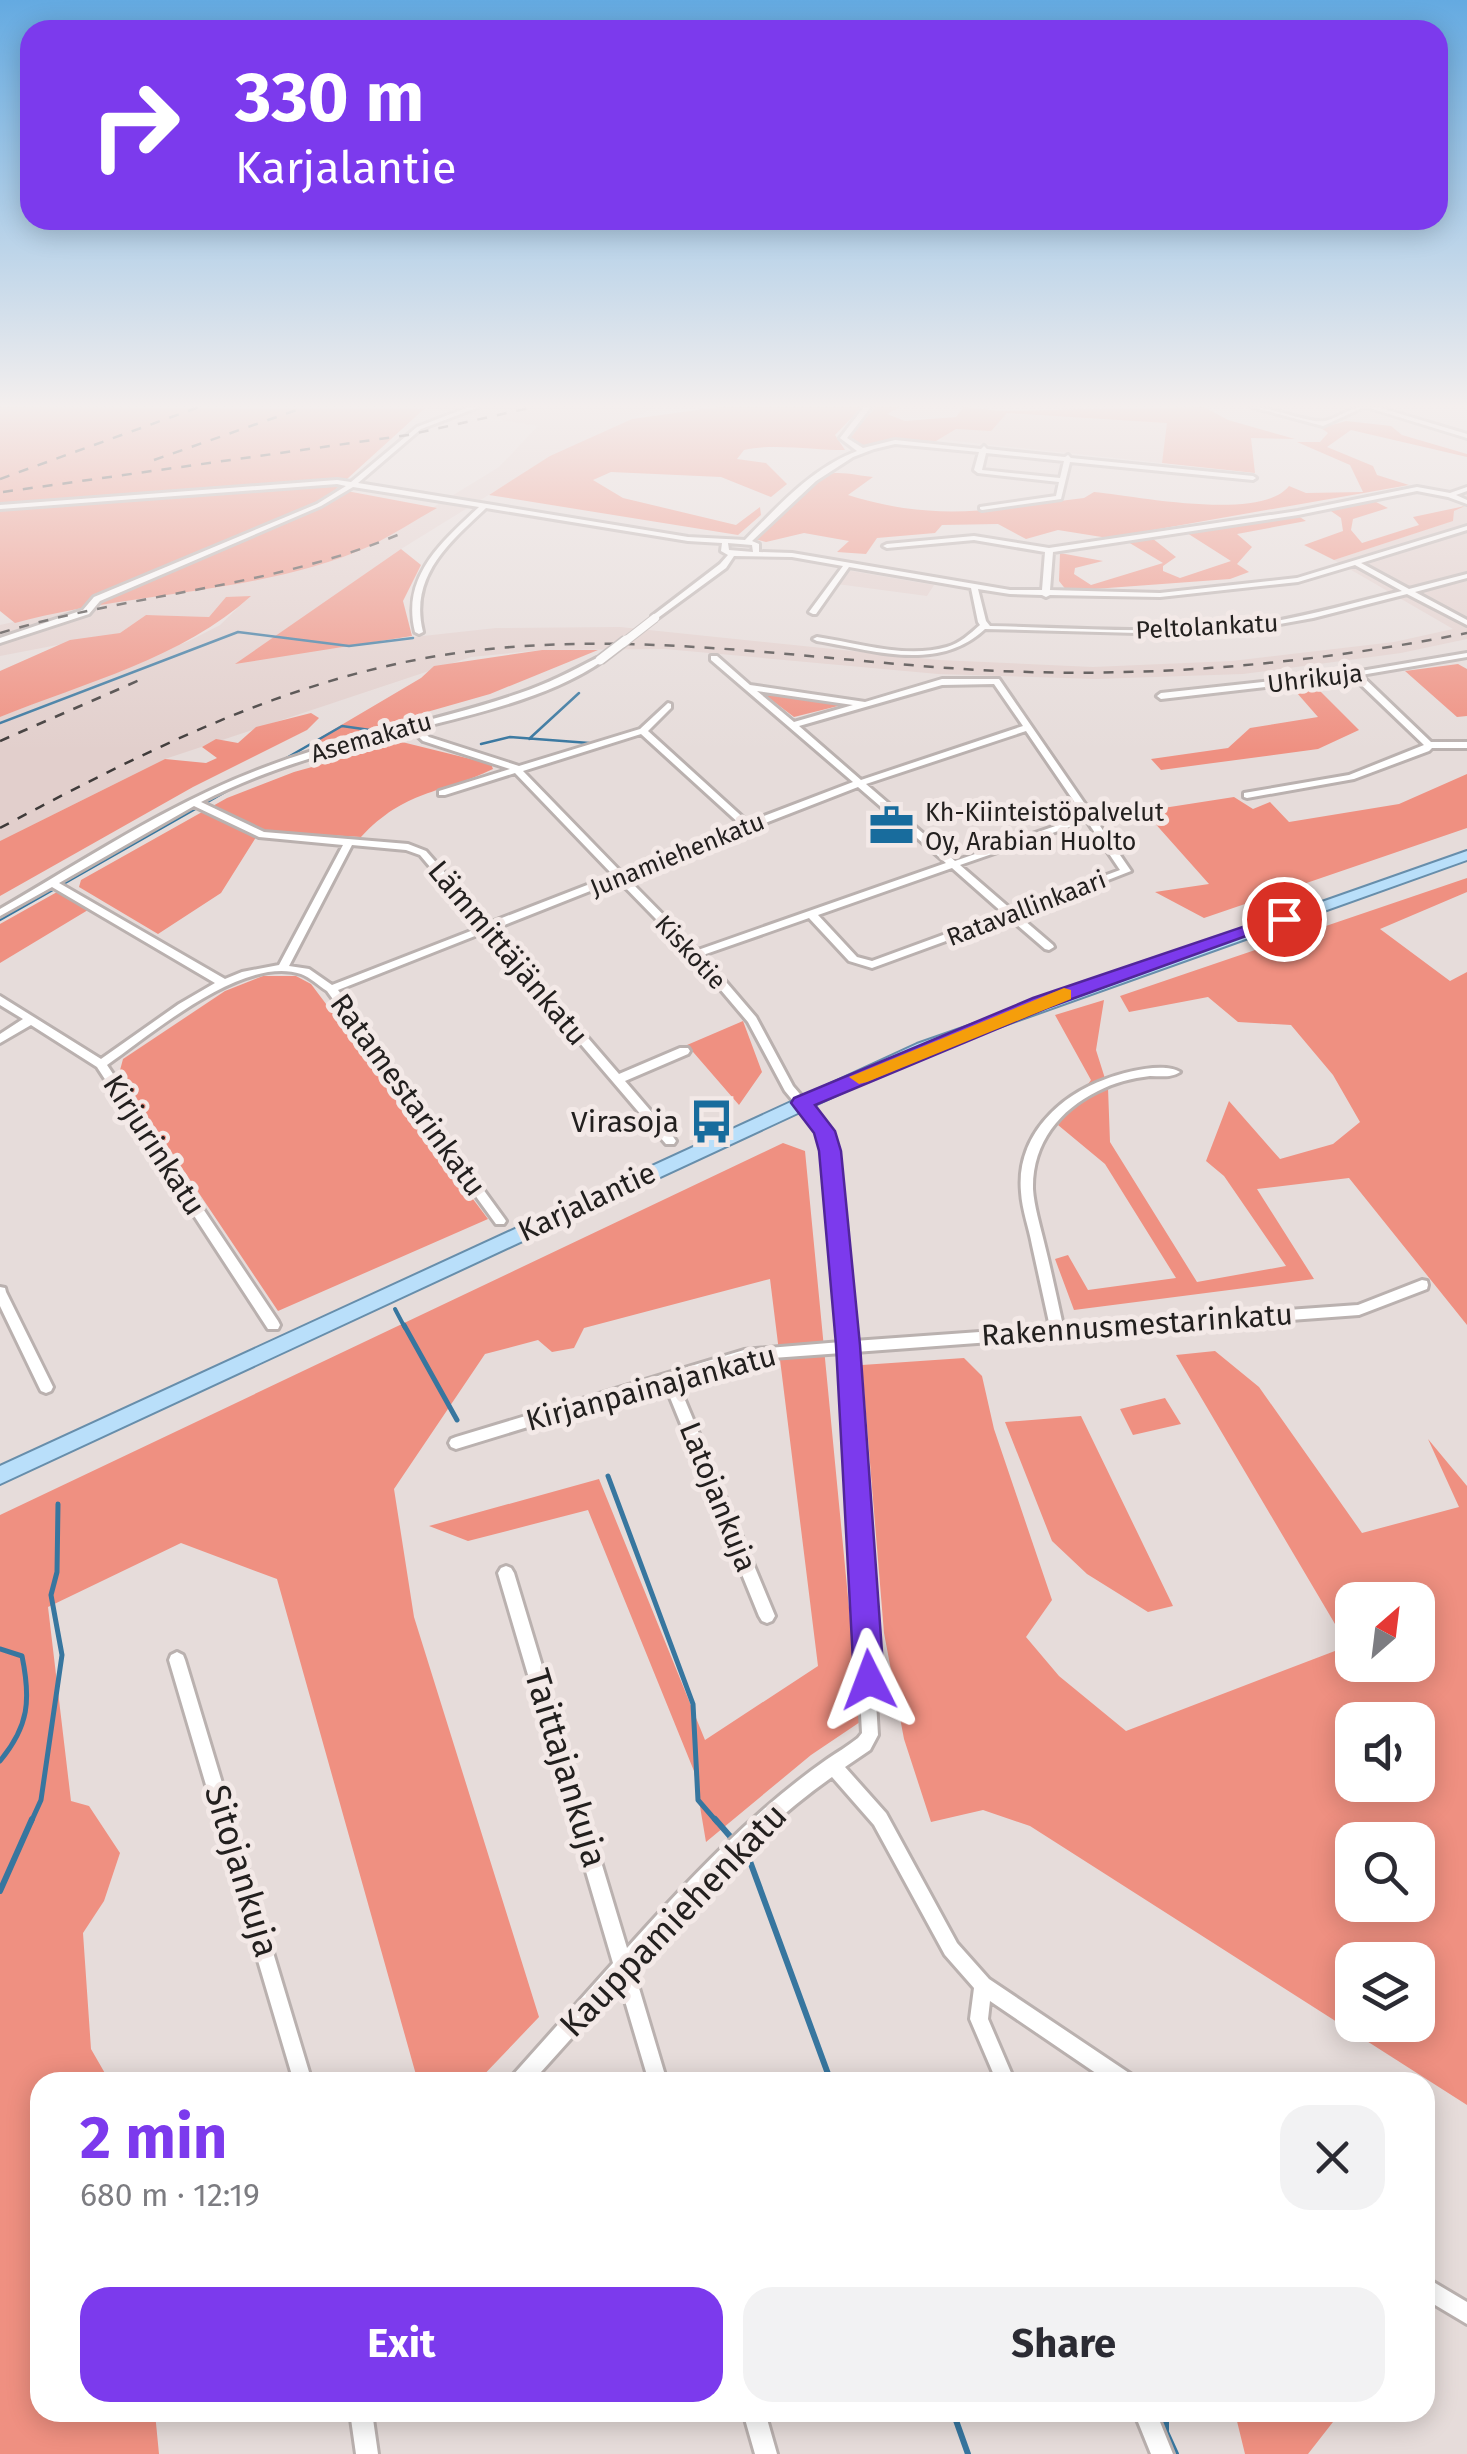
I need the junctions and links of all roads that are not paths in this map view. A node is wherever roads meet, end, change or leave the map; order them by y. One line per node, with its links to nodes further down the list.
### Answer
1 (280, 522): 24 (street)
2 (472, 522): 22 (street)
3 (584, 522): 8 (street)
4 (766, 522): 7 (street)
5 (1241, 522): 10 (street)
6 (1467, 528): 14 (street)
7 (748, 541): 8 (street); 11 (street)
8 (725, 544): 12 (street)
9 (887, 546): 10 (street)
10 (1050, 550): 18 (street)
11 (756, 551): 12 (street); 13 (street)
12 (732, 554): 33 (street, Asemakatu, bridge)
13 (847, 564): 16 (street); 19 (street)
14 (1358, 564): 17 (street); 18 (street)
15 (1467, 576): 17 (street, Peltolankatu)
16 (974, 586): 18 (street); 21 (street)
17 (1411, 592): 20 (street); 21 (street, Peltolankatu)
18 (1046, 595)
19 (814, 612)
20 (1466, 622)
21 (984, 626): 23 (street)
22 (419, 632)
23 (816, 639)
24 (0, 641)
25 (1467, 655): 27 (street, Uhrikuja)
26 (714, 658): 28 (street)
27 (1355, 674): 29 (street, Uhrikuja); 36 (street)
28 (750, 687): 30 (street); 32 (street)
29 (1161, 696)
30 (863, 704): 32 (street, Ratavallinkaari); 34 (street, Ratavallinkaari)
31 (668, 706): 35 (street)
32 (794, 725): 39 (street)
33 (412, 726): 38 (street, Kiskotie); 42 (street, Asemakatu)
34 (1026, 728): 39 (street, Junamiehenkatu); 43 (street, Ratavallinkaari)
35 (643, 731): 38 (street); 44 (street)
36 (1429, 745): 37 (street); 41 (street)
37 (1467, 745)
38 (515, 768): 40 (street); 48 (street, Kiskotie)
39 (858, 783): 44 (street, Junamiehenkatu); 47 (street)
40 (442, 793)
41 (1247, 796)
42 (195, 803): 45 (street, Lämmittäjänkatu); 49 (street, Asemakatu)
43 (1089, 817): 47 (street); 52 (street, Ratavallinkaari)
44 (747, 826): 48 (street, Junamiehenkatu)
45 (350, 842): 53 (street, Lämmittäjänkatu); 56 (street)
46 (1467, 855): 66 (main road, Karjalantie)
47 (952, 864): 51 (street); 52 (street)
48 (621, 876): 53 (street, Junamiehenkatu); 55 (street, Kiskotie)
49 (52, 883): 50 (street, Asemakatu); 57 (street)
50 (0, 913)
51 (811, 914): 52 (street, Ratavallinkaari); 55 (street)
52 (1010, 914): 54 (street)
53 (489, 929): 58 (street, Junamiehenkatu); 65 (street, Lämmittäjänkatu)
54 (1049, 947)
55 (696, 954): 66 (street, Kiskotie)
56 (284, 966): 57 (street); 58 (street, Ratamestarinkatu)
57 (223, 983): 63 (street)
58 (331, 990): 68 (street, Ratamestarinkatu)
59 (0, 1000): 60 (street, Kirjurinkatu)
60 (30, 1020): 61 (street); 63 (street, Kirjurinkatu)
61 (0, 1038)
62 (684, 1051): 65 (street)
63 (101, 1064): 71 (street, Kirjurinkatu)
64 (1174, 1072): 72 (street)
65 (616, 1080): 67 (street, Lämmittäjänkatu)
66 (802, 1103): 73 (street, Kiskotie); 77 (main road, Karjalantie)
67 (670, 1142)
68 (500, 1220)
69 (1422, 1285): 72 (street, Rakennusmestarinkatu)
70 (0, 1292): 75 (street)
71 (273, 1325)
72 (1057, 1329): 73 (street, Rakennusmestarinkatu)
73 (848, 1345): 74 (street, Kirjanpainajankatu); 81 (street, Kauppamiehenkatu)
74 (669, 1378): 76 (street, Kirjanpainajankatu); 79 (street, Latojankuja)
75 (46, 1387)
76 (456, 1443)
77 (0, 1475)
78 (506, 1573): 82 (street, Taittajankuja)
79 (767, 1616)
80 (177, 1660): 84 (street, Sitojankuja)
81 (832, 1765): 82 (street, Kauppamiehenkatu); 83 (street)
82 (626, 1964): 85 (street, Kauppamiehenkatu); 86 (street, Taittajankuja)
83 (983, 1985): 87 (street); 88 (street)
84 (300, 2072)
85 (529, 2072)
86 (655, 2072)
87 (1002, 2072)
88 (1110, 2072)
89 (1435, 2293): 90 (street)
90 (1467, 2314)
91 (363, 2422): 94 (street)
92 (757, 2422): 95 (street)
93 (1149, 2422): 96 (street)
94 (368, 2454)
95 (766, 2454)
96 (1162, 2454)

